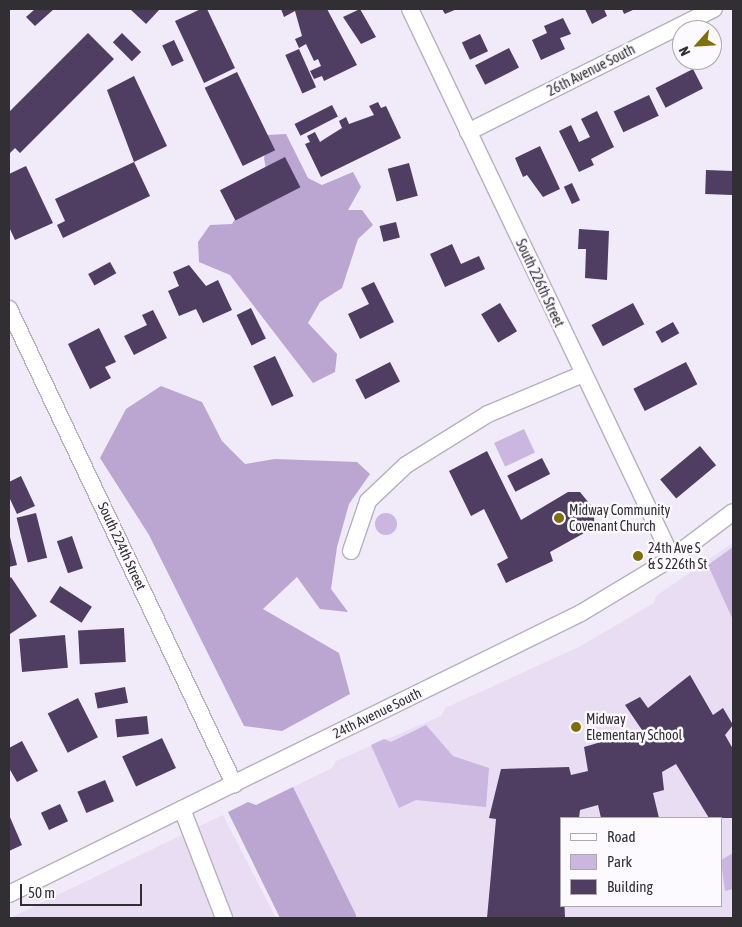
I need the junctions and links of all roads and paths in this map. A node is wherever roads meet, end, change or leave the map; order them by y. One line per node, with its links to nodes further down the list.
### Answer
1 (410, 9): 3 (street, South 226th Street)
2 (714, 9): 3 (street, 26th Avenue South)
3 (468, 132): 5 (street, South 226th Street)
4 (9, 309): 9 (street, South 224th Street)
5 (583, 374): 7 (street); 8 (street, South 226th Street)
6 (733, 512): 8 (street, 24th Avenue South)
7 (351, 551)
8 (672, 558): 9 (street, 24th Avenue South)
9 (234, 784): 10 (street, 24th Avenue South)
10 (182, 809): 11 (street, 24th Avenue South); 12 (street)
11 (9, 894)
12 (224, 918)

